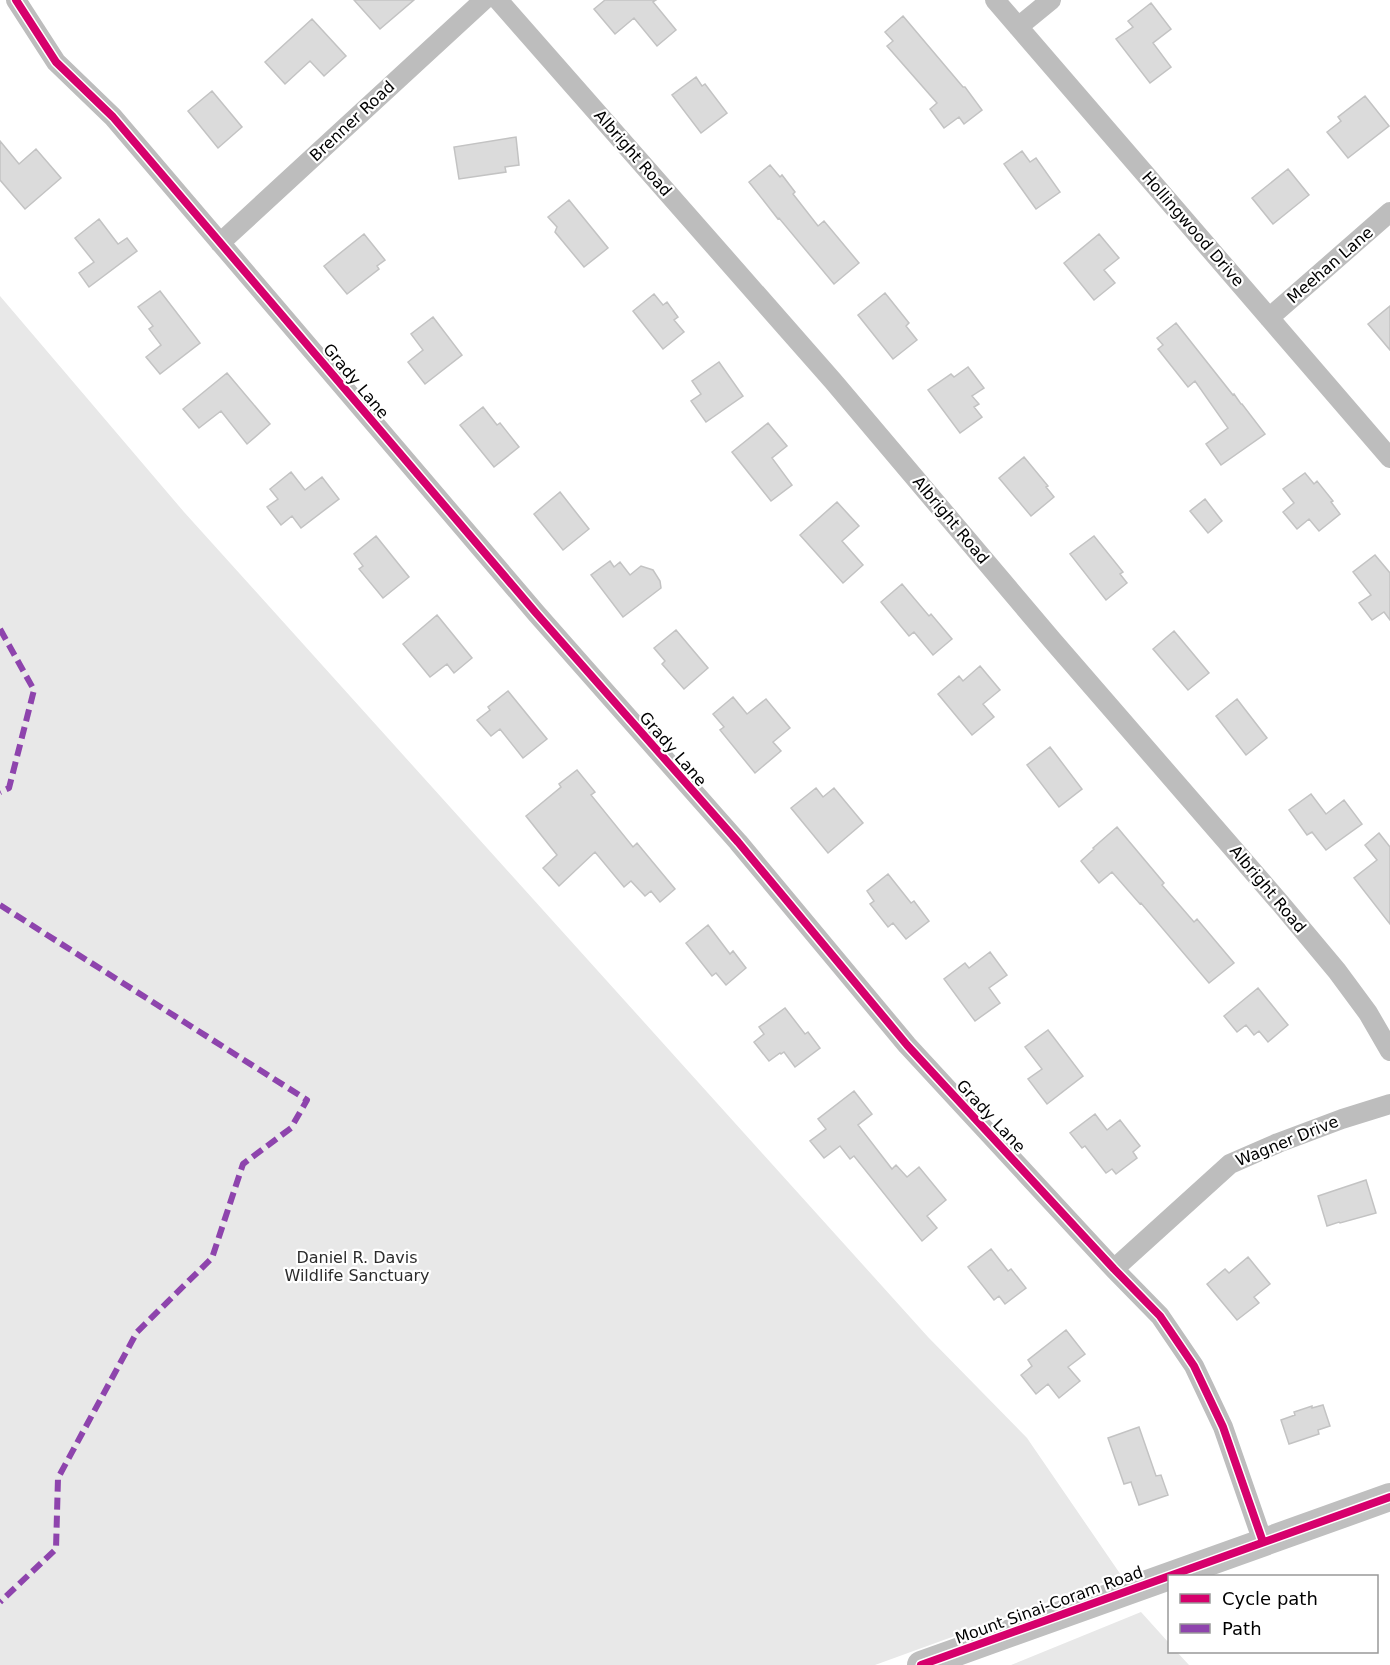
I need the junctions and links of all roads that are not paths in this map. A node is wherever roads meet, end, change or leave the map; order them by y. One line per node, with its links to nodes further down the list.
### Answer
1 (16, 0): 8 (street, Grady Lane)
2 (484, 0): 8 (street, Brenner Road)
3 (498, 0): 11 (street, Albright Road)
4 (995, 0): 6 (street, Hollingwood Drive)
5 (1051, 0): 6 (street)
6 (1018, 27): 9 (street, Hollingwood Drive)
7 (1390, 212): 9 (street, Meehan Lane)
8 (220, 243): 13 (street, Grady Lane)
9 (1269, 318): 10 (street, Hollingwood Drive)
10 (1390, 458)
11 (1390, 1052)
12 (1390, 1104): 13 (street, Wagner Drive)
13 (1114, 1269): 15 (street, Grady Lane)
14 (1390, 1497): 15 (main road, Mount Sinai-Coram Road)
15 (1263, 1542): 16 (main road, Mount Sinai-Coram Road)
16 (1171, 1575)
17 (1168, 1576): 18 (main road, Mount Sinai-Coram Road)
18 (921, 1665)

